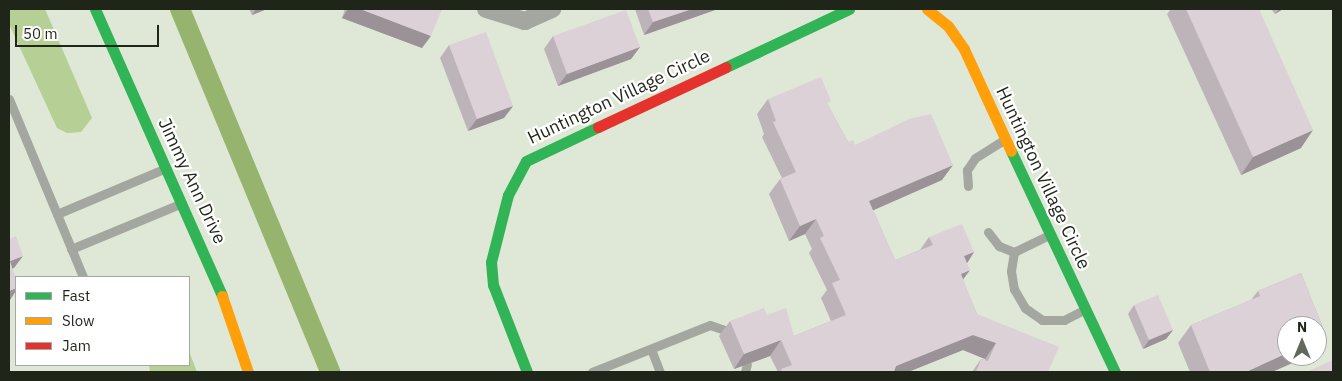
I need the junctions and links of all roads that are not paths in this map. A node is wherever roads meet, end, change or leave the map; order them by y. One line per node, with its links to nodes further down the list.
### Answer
1 (95, 9): 8 (street, Jimmy Ann Drive)
2 (486, 9): 3 (street)
3 (552, 9)
4 (849, 9): 21 (street, Huntington Village Circle)
5 (927, 9): 7 (street, Huntington Village Circle)
6 (9, 99): 11 (lane)
7 (1006, 139): 9 (lane); 13 (street, Huntington Village Circle)
8 (166, 168): 10 (street, Jimmy Ann Drive); 11 (lane)
9 (968, 186)
10 (182, 203): 14 (lane); 20 (street, Jimmy Ann Drive)
11 (57, 214): 14 (lane)
12 (988, 232): 15 (lane)
13 (1050, 235): 15 (lane); 17 (street, Huntington Village Circle)
14 (71, 249): 16 (lane)
15 (1014, 252): 17 (lane)
16 (83, 276)
17 (1085, 309): 24 (street, Huntington Village Circle)
18 (730, 332): 19 (lane)
19 (651, 349): 22 (lane); 23 (lane)
20 (248, 372)
21 (528, 372)
22 (592, 372)
23 (660, 372)
24 (1114, 372)

